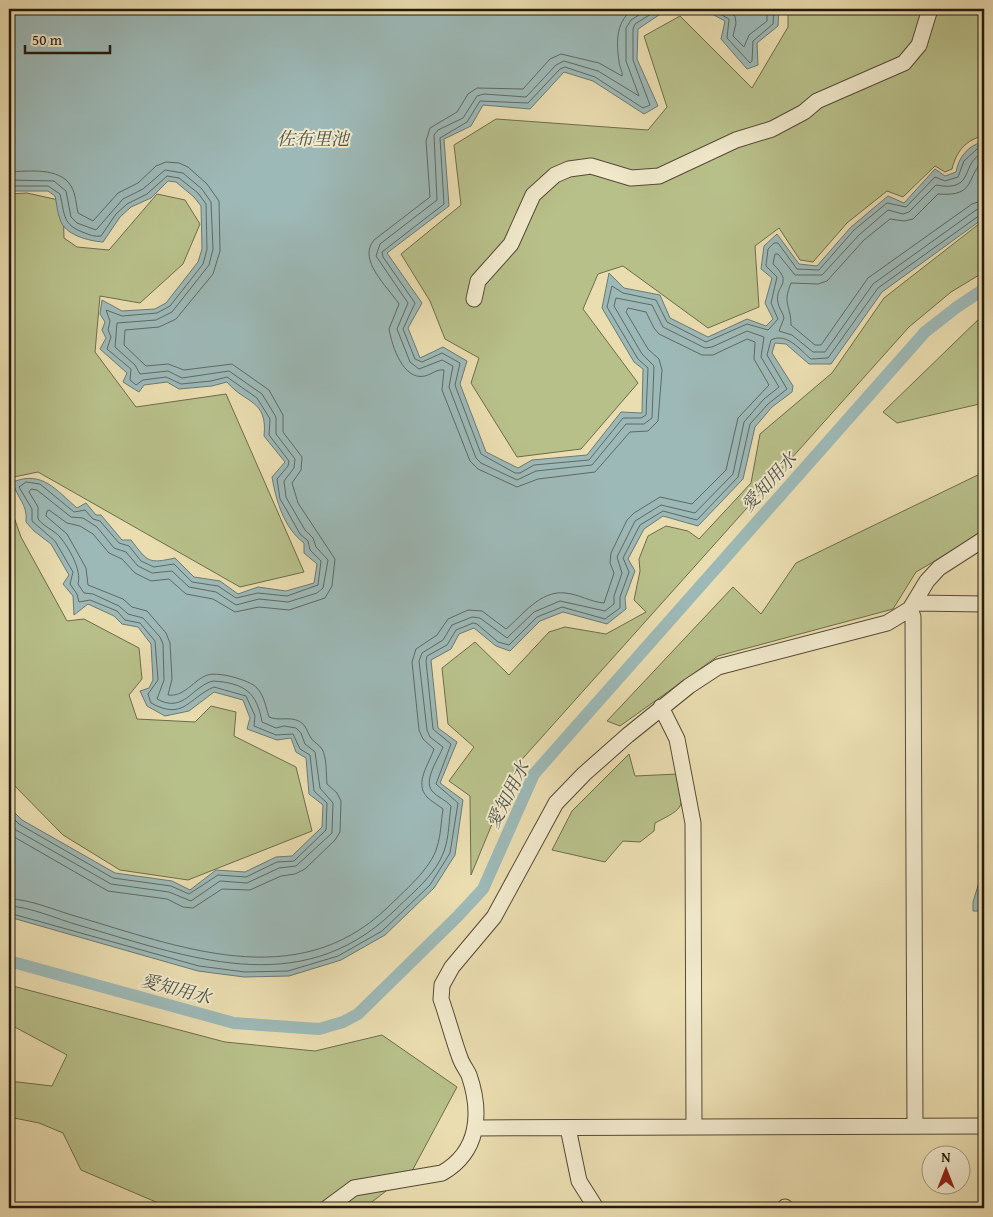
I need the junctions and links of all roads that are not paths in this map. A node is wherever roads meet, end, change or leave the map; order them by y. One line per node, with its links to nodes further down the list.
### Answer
1 (930, 9): 2 (street)
2 (474, 299)
3 (984, 539): 5 (street)
4 (984, 604): 5 (street)
5 (912, 606): 6 (street); 7 (street)
6 (661, 707): 9 (street); 10 (street)
7 (915, 1126): 8 (street); 9 (street)
8 (984, 1126)
9 (694, 1127): 11 (street)
10 (476, 1128): 11 (street); 12 (street)
11 (568, 1128): 13 (street)
12 (326, 1208)
13 (596, 1208)

